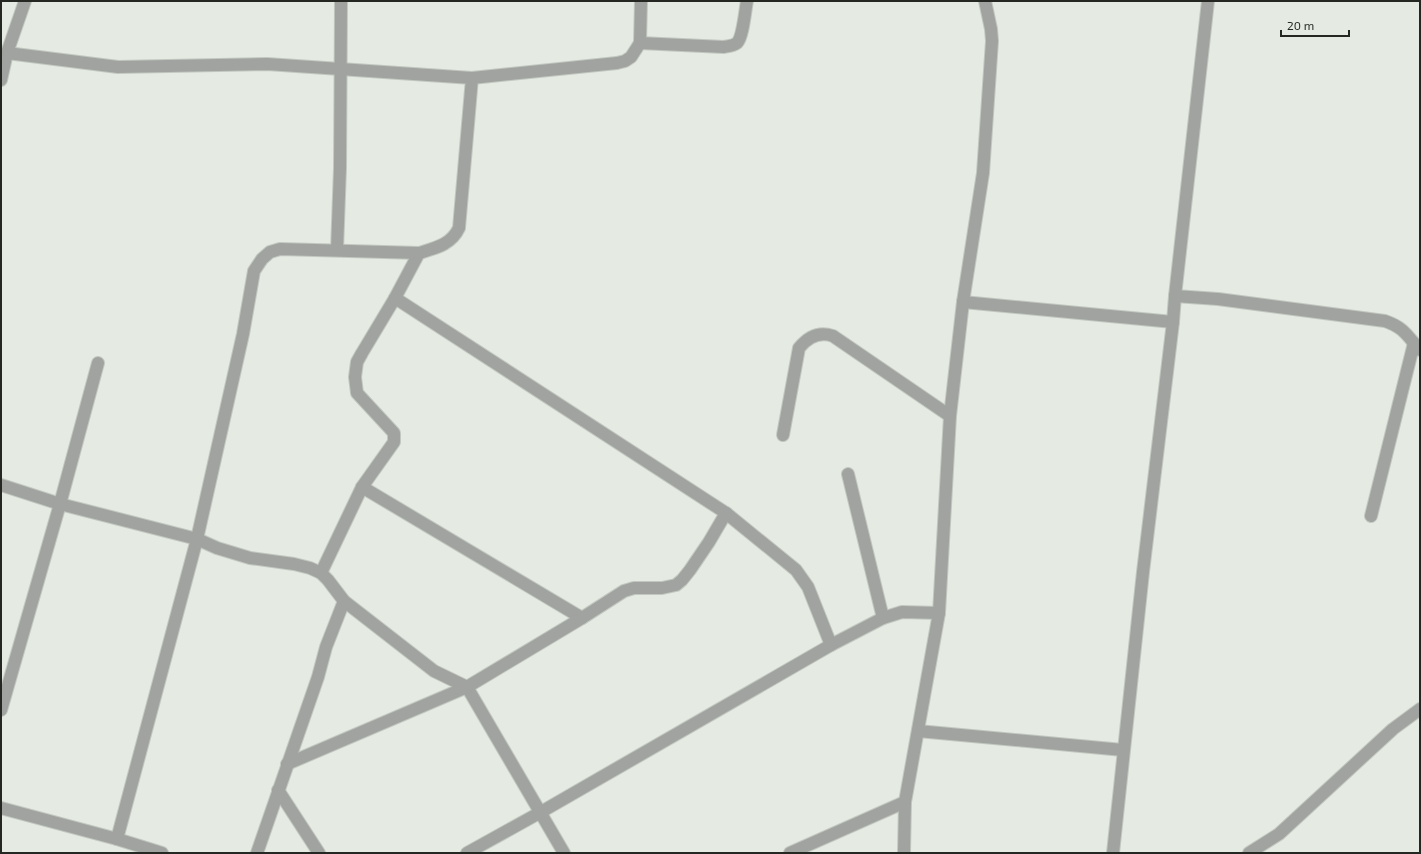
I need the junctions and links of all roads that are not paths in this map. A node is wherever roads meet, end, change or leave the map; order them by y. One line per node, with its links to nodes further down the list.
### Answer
1 (26, 1): 8 (street)
2 (341, 1): 9 (street)
3 (641, 1): 7 (street)
4 (747, 1): 7 (street)
5 (985, 1): 16 (street)
6 (1208, 1): 14 (street)
7 (640, 43): 10 (street)
8 (8, 53): 9 (street); 11 (street)
9 (340, 69): 10 (street); 12 (street)
10 (472, 78): 13 (street)
11 (1, 80)
12 (337, 250): 13 (street); 28 (street)
13 (419, 253): 15 (street)
14 (1175, 296): 17 (street); 18 (street)
15 (395, 298): 24 (street); 26 (street)
16 (963, 302): 17 (street); 20 (street)
17 (1173, 322): 39 (street)
18 (1417, 347): 27 (street)
19 (98, 363): 25 (street)
20 (950, 416): 21 (street); 31 (street)
21 (783, 435)
22 (848, 474): 33 (street)
23 (1, 485): 25 (street)
24 (362, 486): 29 (street); 32 (street)
25 (60, 504): 28 (street); 37 (street)
26 (726, 513): 32 (street); 34 (street)
27 (1371, 516)
28 (197, 539): 29 (street); 45 (street)
29 (321, 573): 30 (street)
30 (344, 601): 35 (street); 40 (street)
31 (939, 613): 33 (street); 38 (street)
32 (582, 618): 35 (street)
33 (883, 618): 34 (street)
34 (832, 645): 44 (street)
35 (467, 686): 40 (street); 44 (street)
36 (1420, 709): 54 (street)
37 (1, 710)
38 (918, 731): 39 (street); 42 (street)
39 (1123, 750): 53 (street)
40 (287, 764): 41 (street)
41 (278, 790): 47 (street); 48 (street)
42 (905, 802): 51 (street); 52 (street)
43 (1, 808): 45 (street)
44 (541, 812): 49 (street); 50 (street)
45 (117, 839): 46 (street)
46 (162, 853)
47 (257, 853)
48 (319, 853)
49 (467, 853)
50 (564, 853)
51 (790, 853)
52 (904, 853)
53 (1112, 853)
54 (1249, 853)

